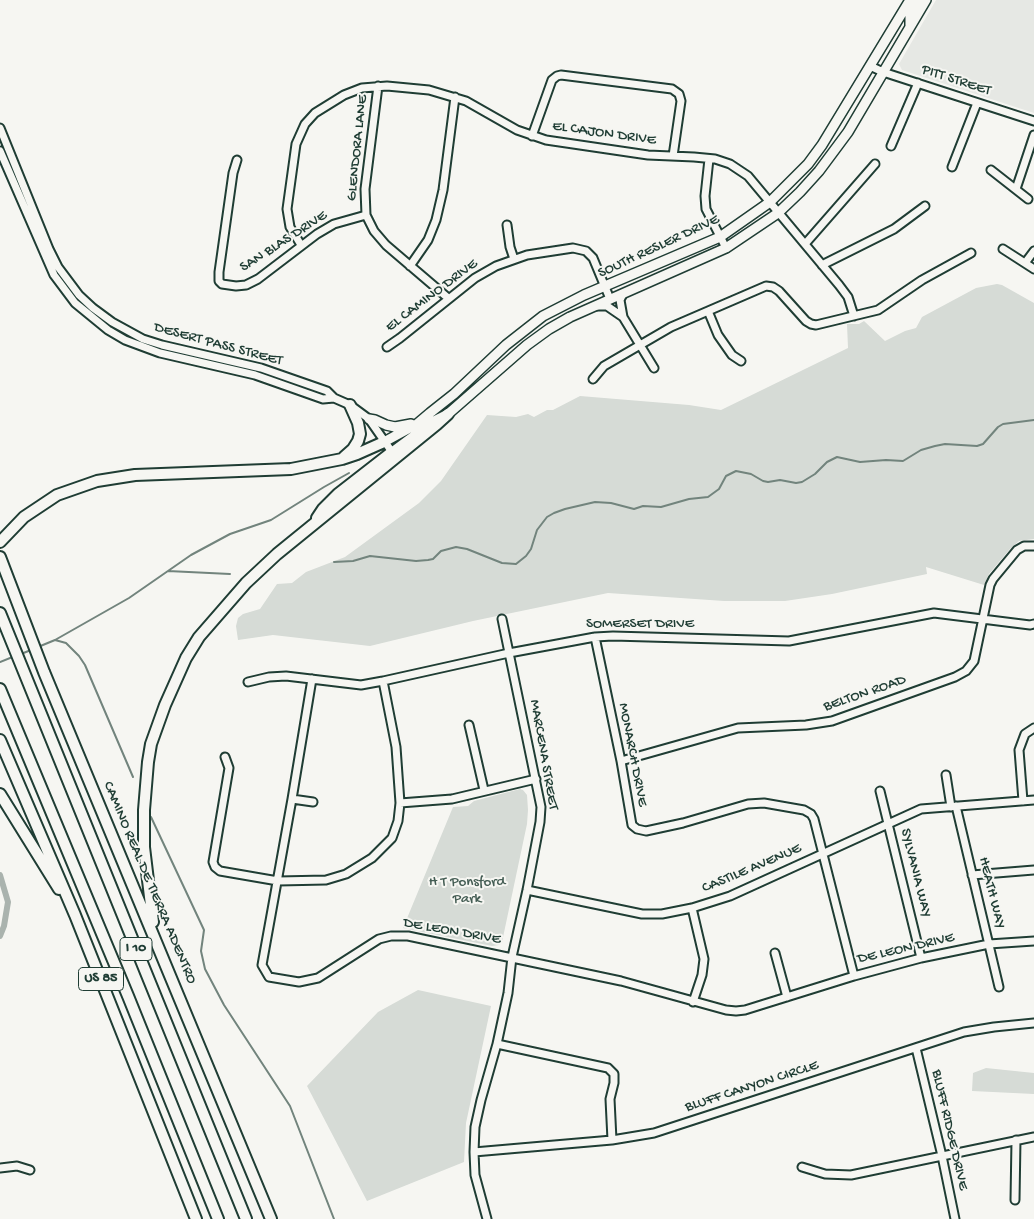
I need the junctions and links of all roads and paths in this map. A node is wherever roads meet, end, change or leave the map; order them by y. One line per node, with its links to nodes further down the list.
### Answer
1 (910, 0): 5 (main road, SOUTH RESLER DRIVE)
2 (918, 0): 4 (main road)
3 (926, 0): 4 (main road, SOUTH RESLER DRIVE)
4 (910, 27): 6 (main road, SOUTH RESLER DRIVE)
5 (870, 66): 6 (street, PITT STREET); 25 (main road, SOUTH RESLER DRIVE)
6 (883, 72): 7 (street, PITT STREET); 27 (main road, SOUTH RESLER DRIVE)
7 (918, 83): 10 (street, PITT STREET); 15 (street)
8 (378, 86): 9 (street, EL CAJON DRIVE); 28 (street, GLENDORA LANE); 32 (street, EL CAJON DRIVE)
9 (455, 97): 14 (street, EL CAJON DRIVE); 40 (street)
10 (977, 103): 11 (street, PITT STREET); 21 (street)
11 (1034, 122)
12 (0, 128): 42 (street, DESERT PASS STREET)
13 (1034, 135): 23 (street)
14 (532, 136): 17 (street, EL CAJON DRIVE); 17 (street)
15 (891, 146)
16 (0, 151): 43 (street, DESERT PASS STREET)
17 (673, 156): 18 (street, EL CAJON DRIVE)
18 (708, 158): 25 (street, EL CAJON DRIVE); 30 (street)
19 (237, 160): 32 (street, SAN BLAS DRIVE)
20 (875, 164): 31 (street)
21 (952, 167)
22 (991, 170): 23 (street)
23 (1016, 189): 24 (street)
24 (1028, 199)
25 (770, 202): 27 (street, EL CAJON DRIVE); 30 (main road, SOUTH RESLER DRIVE)
26 (925, 206): 39 (street)
27 (778, 213): 31 (street, EL CAJON DRIVE); 33 (main road, SOUTH RESLER DRIVE)
28 (366, 215): 32 (street, SAN BLAS DRIVE); 40 (street, GLENDORA LANE)
29 (507, 225): 37 (street)
30 (720, 237): 33 (street); 44 (main road, SOUTH RESLER DRIVE)
31 (805, 244): 39 (street, EL CAJON DRIVE)
32 (301, 245)
33 (726, 248): 45 (main road, SOUTH RESLER DRIVE)
34 (1003, 249): 38 (street)
35 (1034, 250): 38 (street)
36 (971, 253): 50 (street)
37 (514, 259): 44 (street, EL CAMINO DRIVE); 46 (street, EL CAMINO DRIVE)
38 (1025, 263): 41 (street)
39 (822, 264): 50 (street, EL CAJON DRIVE)
40 (410, 266): 46 (street, GLENDORA LANE)
41 (1034, 269)
42 (67, 281): 43 (street); 55 (street, DESERT PASS STREET)
43 (61, 286): 55 (street, DESERT PASS STREET)
44 (604, 288): 47 (street, EL CAMINO DRIVE); 61 (main road, SOUTH RESLER DRIVE)
45 (623, 294): 47 (main road, SOUTH RESLER DRIVE); 51 (street)
46 (448, 298): 53 (street, EL CAMINO DRIVE)
47 (610, 300): 48 (main road, SOUTH RESLER DRIVE)
48 (595, 306): 51 (street); 59 (main road, SOUTH RESLER DRIVE)
49 (708, 312): 50 (street); 52 (street); 54 (street)
50 (854, 316)
51 (623, 317): 52 (street)
52 (639, 344): 56 (street); 57 (street)
53 (387, 347)
54 (741, 361)
55 (224, 363): 58 (street, DESERT PASS STREET)
56 (654, 368)
57 (593, 379)
58 (350, 405): 60 (street, DESERT PASS STREET); 64 (highway)
59 (448, 414): 63 (main road, SOUTH RESLER DRIVE); 65 (highway)
60 (369, 418): 61 (main road); 62 (street, DESERT PASS STREET)
61 (417, 424): 62 (main road, SOUTH RESLER DRIVE)
62 (384, 442): 63 (street, DESERT PASS STREET); 64 (highway)
63 (392, 452): 65 (highway)
64 (342, 458): 66 (highway)
65 (311, 528): 103 (highway)
66 (0, 542)
67 (1034, 546): 71 (street, BELTON ROAD)
68 (0, 557): 103 (highway, CAMINO REAL DE TIERRA ADENTRO)
69 (0, 612): 127 (highway, I 10)
70 (502, 618): 74 (street, MARCENA STREET)
71 (983, 619): 72 (street, SOMERSET DRIVE); 73 (street, SOMERSET DRIVE); 83 (street, BELTON ROAD)
72 (1034, 624)
73 (595, 637): 74 (street, SOMERSET DRIVE); 83 (street, MONARCH DRIVE)
74 (509, 653): 77 (street, SOMERSET DRIVE); 85 (street, MARCENA STREET)
75 (312, 679): 76 (street, SOMERSET DRIVE); 77 (street, SOMERSET DRIVE); 89 (street, DE LEON DRIVE)
76 (248, 682)
77 (383, 682): 93 (street)
78 (0, 690): 126 (highway, I 10)
79 (469, 725): 86 (street)
80 (1034, 728): 91 (street)
81 (0, 740): 102 (highway, US 85)
82 (225, 757): 99 (street)
83 (622, 761): 96 (street, MONARCH DRIVE)
84 (946, 775): 94 (street)
85 (536, 779): 86 (street); 100 (street, MARCENA STREET)
86 (484, 790): 93 (street)
87 (880, 791): 95 (street, SYLVANIA WAY)
88 (0, 794): 102 (highway)
89 (292, 799): 92 (street); 99 (street, DE LEON DRIVE)
90 (1034, 800): 91 (street, CASTILE AVENUE)
91 (1023, 801): 94 (street, CASTILE AVENUE)
92 (313, 802)
93 (400, 803): 99 (street)
94 (953, 806): 95 (street, CASTILE AVENUE); 98 (street, HEATH WAY)
95 (888, 823): 96 (street, CASTILE AVENUE); 108 (street, SYLVANIA WAY)
96 (822, 853): 101 (street, CASTILE AVENUE); 109 (street, MONARCH DRIVE)
97 (1034, 870): 98 (street)
98 (972, 875): 105 (street, HEATH WAY)
99 (278, 881): 107 (street, DE LEON DRIVE)
100 (527, 890): 101 (street, CASTILE AVENUE); 107 (street, MARCENA STREET)
101 (692, 908): 112 (street)
102 (75, 916): 125 (highway, US 85)
103 (154, 935): 128 (highway, CAMINO REAL DE TIERRA ADENTRO)
104 (1034, 941): 105 (street, DE LEON DRIVE)
105 (989, 944): 108 (street, DE LEON DRIVE); 110 (street, HEATH WAY)
106 (775, 953): 111 (street)
107 (512, 958): 112 (street, DE LEON DRIVE); 114 (street, MARCENA STREET)
108 (921, 958): 109 (street, DE LEON DRIVE)
109 (854, 976): 111 (street, DE LEON DRIVE)
110 (999, 987)
111 (787, 997): 112 (street, DE LEON DRIVE)
112 (694, 1002)
113 (1034, 1023): 115 (street, BLUFF CANYON CIRCLE)
114 (497, 1044): 117 (street); 119 (street, MARCENA STREET)
115 (916, 1048): 117 (street, BLUFF CANYON CIRCLE); 120 (street, BLUFF RIDGE DRIVE)
116 (1034, 1138): 118 (street)
117 (612, 1140): 119 (street, BLUFF CANYON CIRCLE)
118 (1016, 1140): 120 (street); 124 (street)
119 (474, 1152): 129 (street, MARCENA STREET)
120 (942, 1156): 121 (street); 130 (street, BLUFF RIDGE DRIVE)
121 (802, 1167)
122 (0, 1168): 123 (street)
123 (30, 1170)
124 (1015, 1200)
125 (196, 1219)
126 (218, 1219)
127 (246, 1219)
128 (271, 1219)
129 (487, 1219)
130 (955, 1219)

